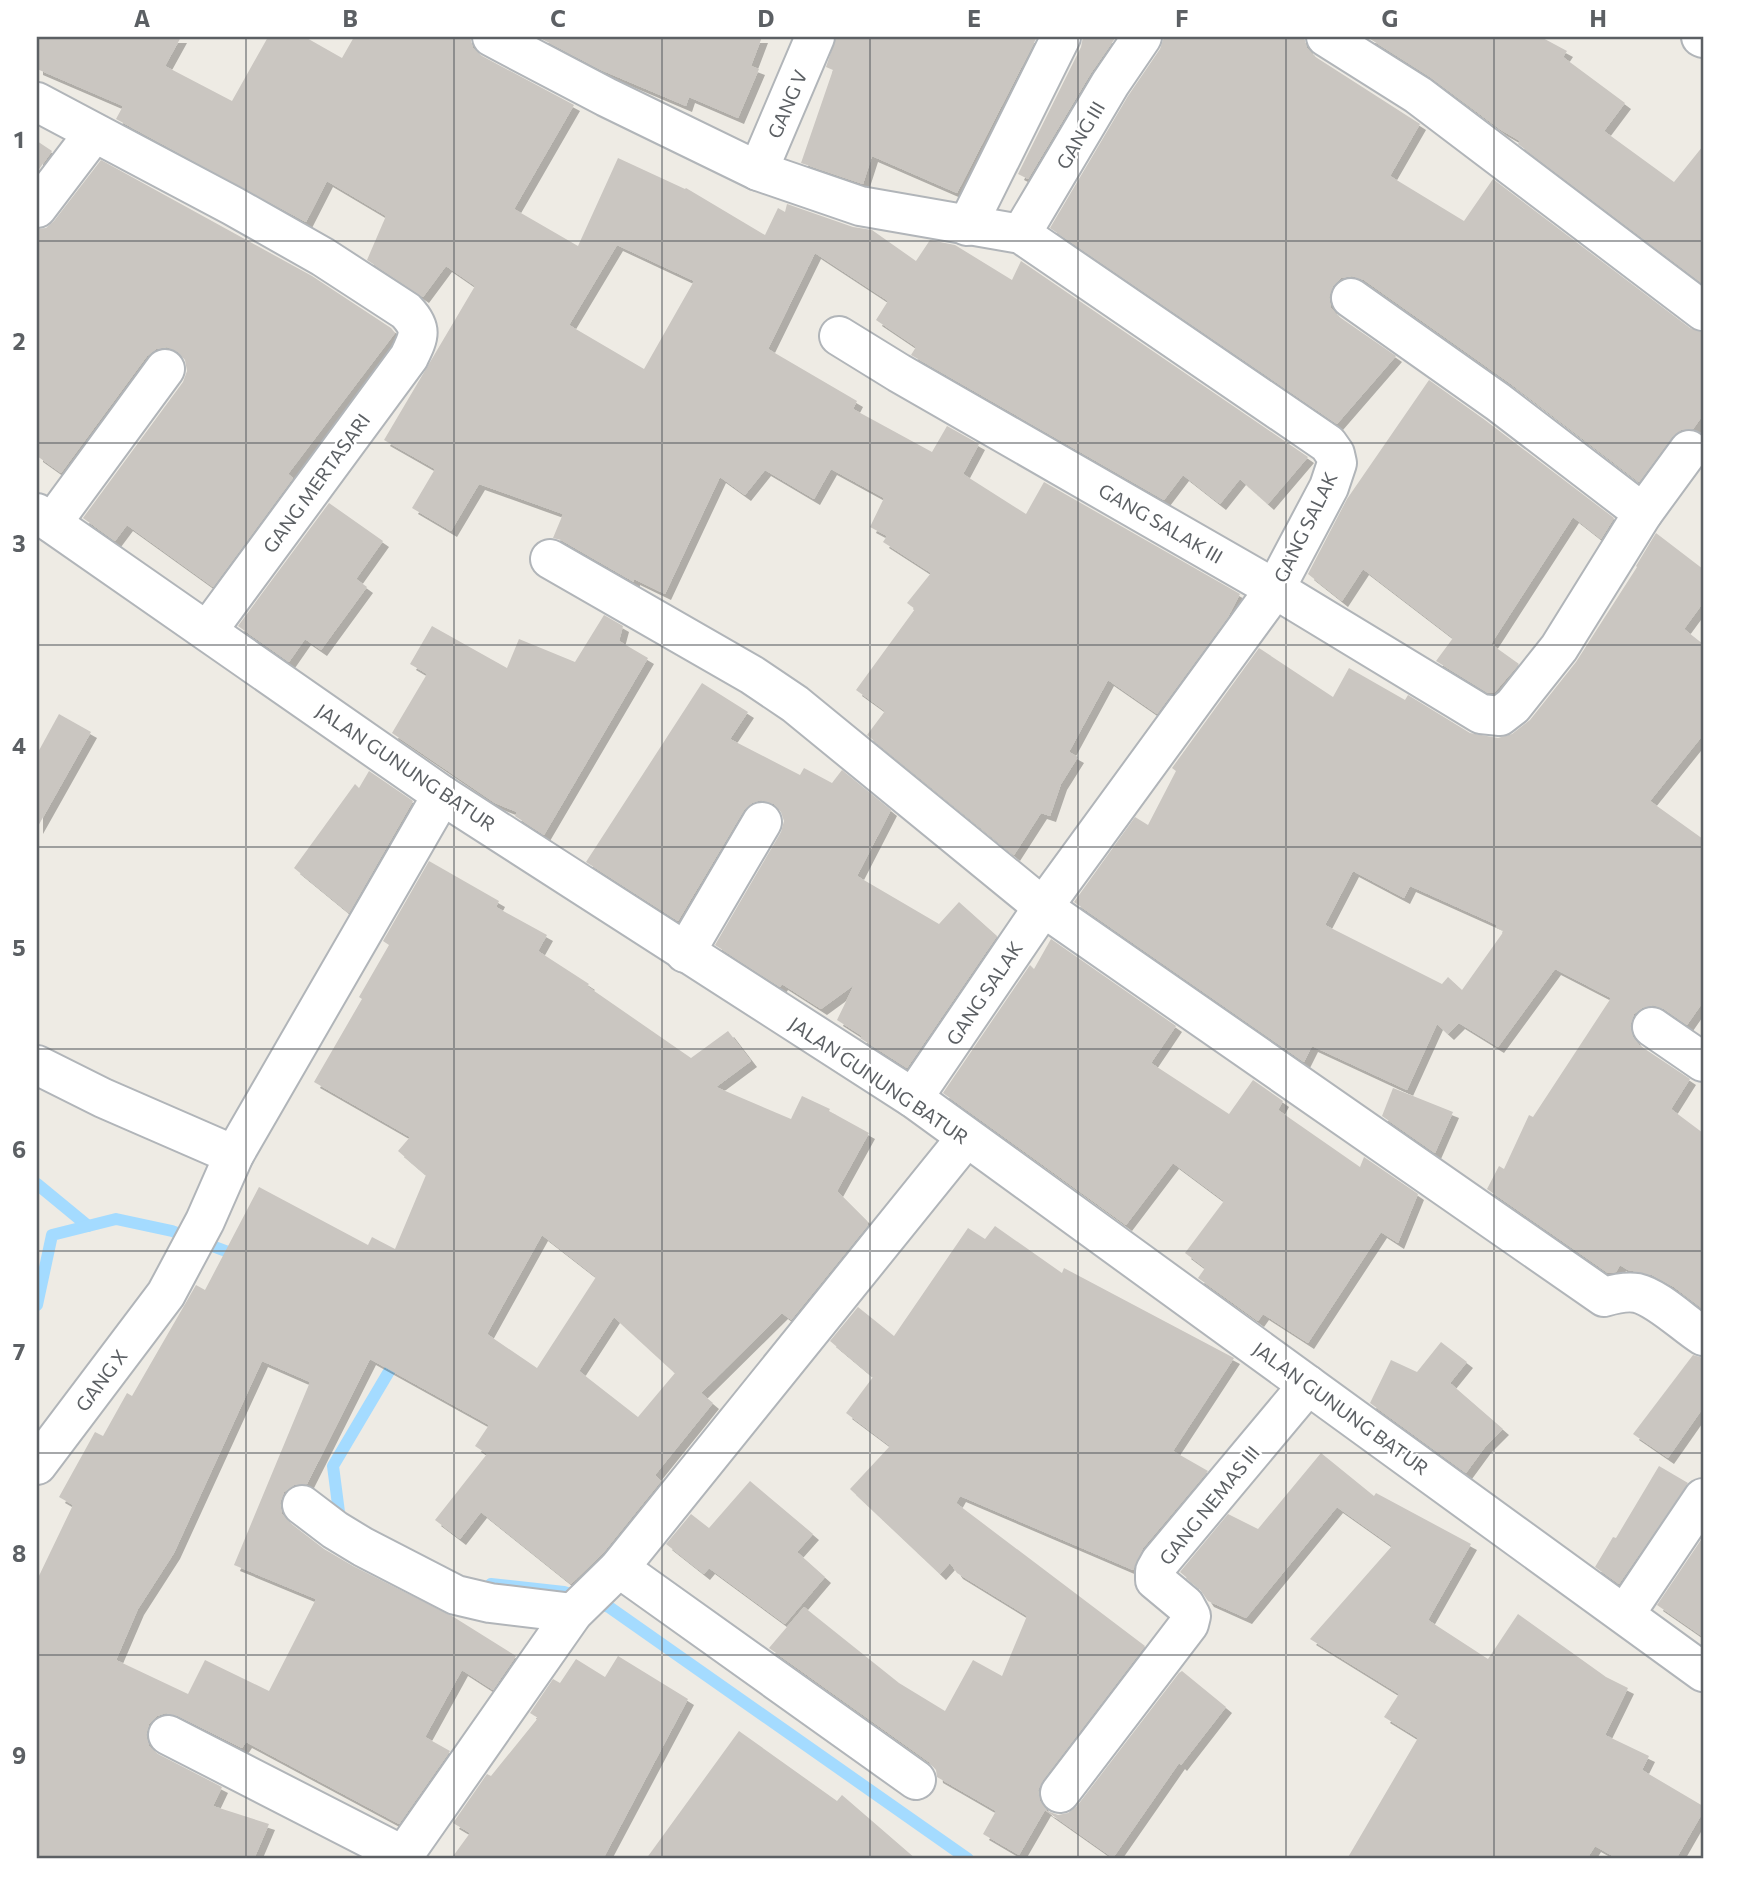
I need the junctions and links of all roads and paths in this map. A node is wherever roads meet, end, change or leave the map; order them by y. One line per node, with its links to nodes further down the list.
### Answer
1 (492, 37): 8 (street, GANG SALAK)
2 (815, 37): 8 (street, GANG V)
3 (1061, 37): 10 (street)
4 (1142, 37): 11 (street, GANG III)
5 (1326, 37): 13 (street)
6 (37, 102): 7 (street)
7 (94, 133): 9 (street); 21 (street, GANG MERTASARI)
8 (758, 171): 10 (street, GANG SALAK)
9 (37, 208)
10 (967, 226): 11 (street, GANG SALAK)
11 (1021, 234): 20 (street, GANG SALAK)
12 (1351, 298): 17 (street)
13 (1703, 311)
14 (839, 336): 20 (street, GANG SALAK III)
15 (165, 369): 18 (street)
16 (1698, 453): 17 (street)
17 (1643, 513): 20 (street, GANG SALAK III)
18 (44, 518): 21 (street, JALAN GUNUNG BATUR)
19 (550, 559): 24 (street)
20 (1275, 589): 24 (street, GANG SALAK)
21 (208, 630): 22 (street, JALAN GUNUNG BATUR)
22 (442, 795): 25 (street, JALAN GUNUNG BATUR); 31 (street, GANG X)
23 (762, 821): 25 (street)
24 (1043, 907): 29 (street, GANG SALAK); 32 (street)
25 (685, 953): 29 (street, JALAN GUNUNG BATUR)
26 (1652, 1027): 27 (street)
27 (1703, 1062)
28 (37, 1065): 31 (street)
29 (913, 1098): 30 (street, JALAN GUNUNG BATUR)
30 (966, 1138): 33 (street, JALAN GUNUNG BATUR); 37 (street)
31 (234, 1155): 34 (street, GANG X)
32 (1703, 1336)
33 (1308, 1385): 38 (street, JALAN GUNUNG BATUR); 42 (street, GANG NEMAS III)
34 (37, 1465)
35 (1703, 1498): 38 (street)
36 (302, 1505): 37 (street)
37 (596, 1591): 41 (street); 43 (street)
38 (1625, 1614): 39 (street, JALAN GUNUNG BATUR)
39 (1703, 1671)
40 (169, 1735): 43 (street)
41 (916, 1780)
42 (1060, 1793)
43 (402, 1857)

